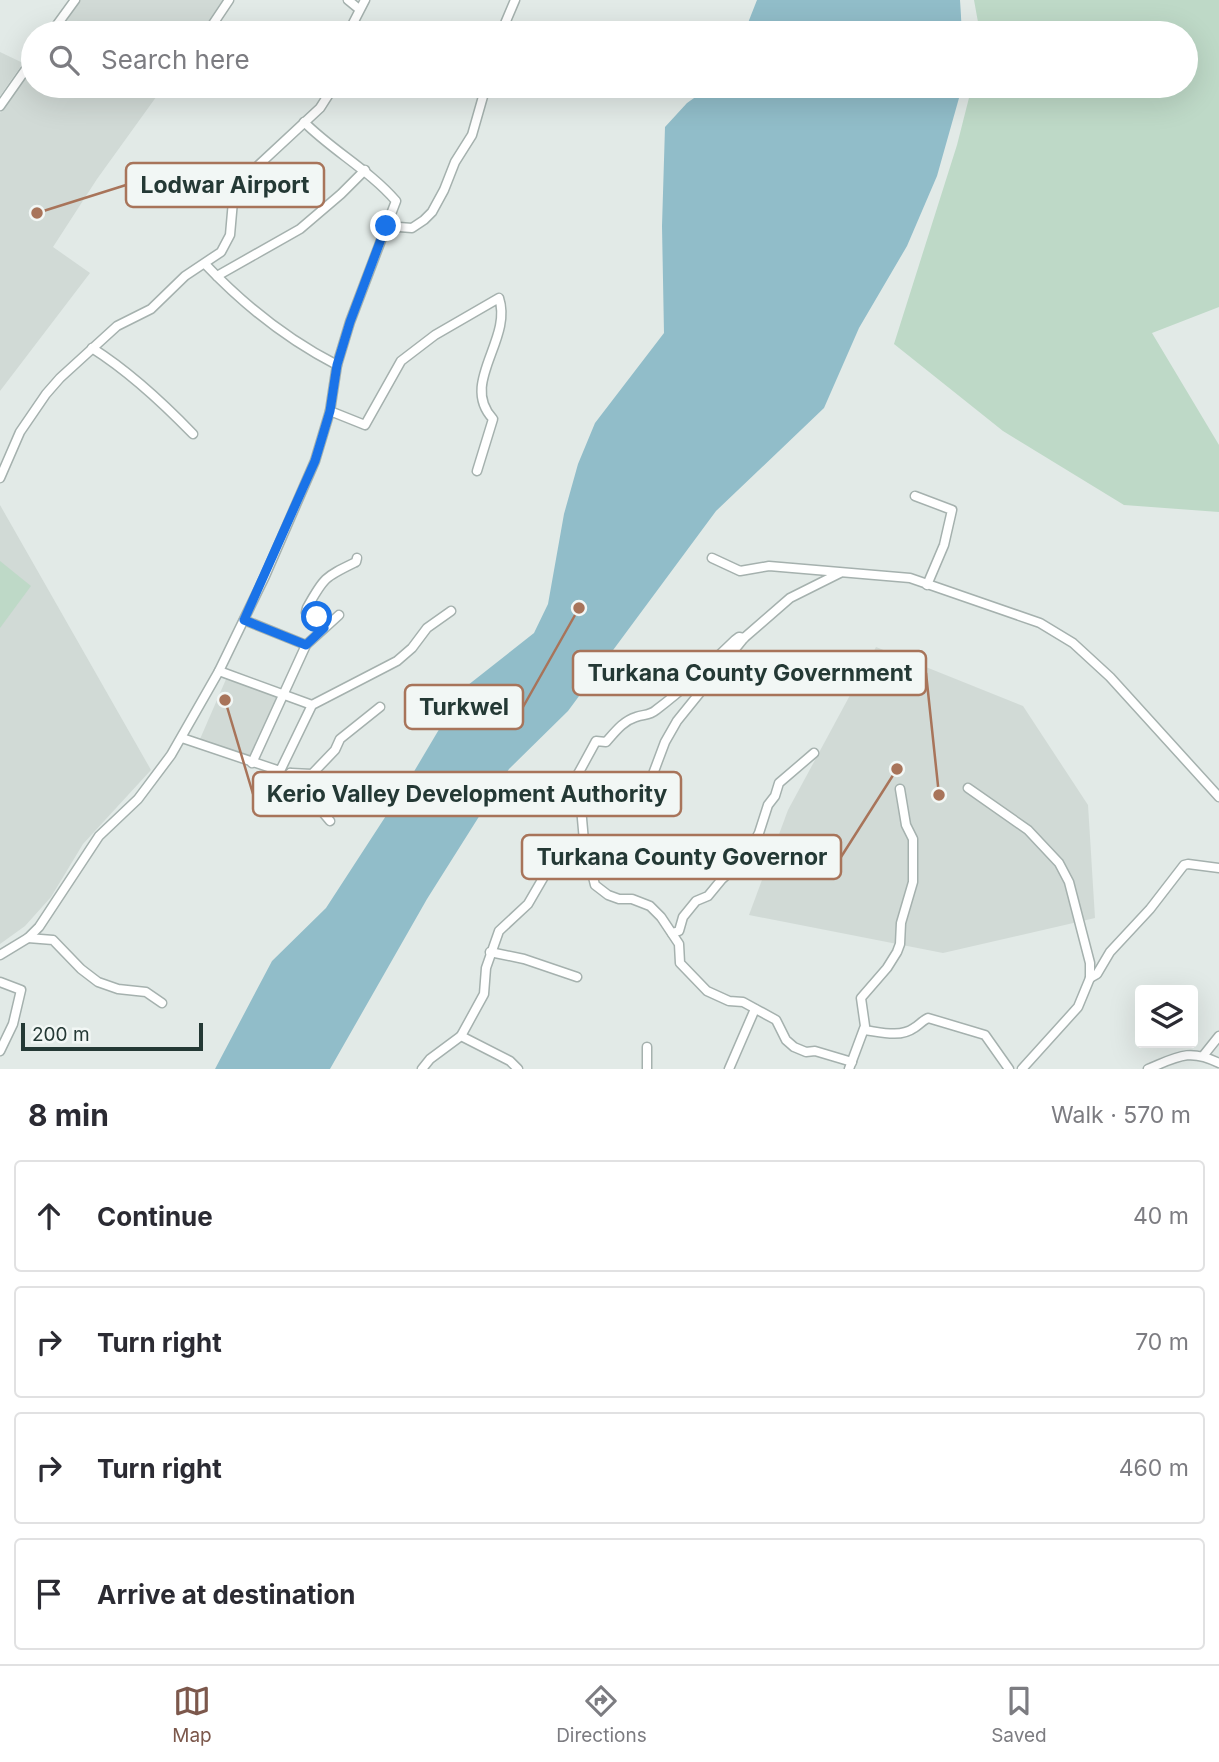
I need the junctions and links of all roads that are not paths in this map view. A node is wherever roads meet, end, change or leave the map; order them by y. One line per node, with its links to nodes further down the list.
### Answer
1 (75, 0): 7 (street)
2 (229, 0): 8 (street)
3 (348, 0): 6 (street)
4 (365, 0): 6 (street)
5 (515, 0): 10 (street)
6 (359, 9): 9 (street)
7 (60, 21)
8 (215, 21)
9 (354, 21)
10 (506, 21)
11 (21, 76): 14 (street)
12 (326, 98): 15 (street)
13 (483, 98): 17 (street)
14 (0, 106)
15 (304, 122): 16 (street); 18 (street)
16 (365, 170): 17 (street); 19 (street)
17 (386, 226): 21 (street)
18 (205, 264): 19 (street); 20 (street)
19 (216, 276): 21 (street)
20 (92, 348): 23 (street); 25 (street)
21 (337, 365): 22 (street)
22 (330, 411): 24 (street); 33 (street)
23 (193, 434)
24 (477, 471)
25 (0, 478)
26 (915, 496): 30 (street)
27 (357, 558): 34 (street)
28 (712, 558): 29 (street)
29 (840, 573): 30 (street); 35 (street)
30 (927, 585): 49 (street)
31 (451, 611): 39 (street)
32 (339, 615): 34 (street)
33 (244, 620): 36 (street); 37 (street)
34 (324, 628): 36 (street)
35 (744, 638): 46 (street); 53 (street)
36 (306, 645): 38 (street)
37 (219, 671): 38 (street); 41 (street)
38 (284, 696): 39 (street); 43 (street)
39 (312, 705): 44 (street)
40 (380, 707): 45 (street)
41 (182, 738): 43 (street); 54 (street)
42 (814, 753): 53 (street)
43 (252, 763): 44 (street)
44 (280, 771): 45 (street)
45 (291, 773): 50 (street)
46 (653, 774)
47 (968, 788): 58 (street)
48 (900, 789): 62 (street)
49 (1219, 797)
50 (330, 821)
51 (553, 861): 55 (street)
52 (1219, 868): 58 (street)
53 (672, 933): 61 (street)
54 (28, 938): 56 (street); 60 (street)
55 (490, 952): 57 (street); 63 (street)
56 (0, 955)
57 (577, 978)
58 (1090, 978): 75 (street)
59 (0, 982): 66 (street)
60 (162, 1003)
61 (755, 1009): 69 (street); 73 (street)
62 (864, 1030): 69 (street); 74 (street)
63 (461, 1036): 70 (street); 71 (street)
64 (1219, 1036): 67 (street)
65 (647, 1047): 72 (street)
66 (0, 1051)
67 (1203, 1056): 68 (street); 76 (street)
68 (1219, 1063)
69 (851, 1065)
70 (422, 1069)
71 (518, 1069)
72 (647, 1069)
73 (729, 1069)
74 (1009, 1069)
75 (1022, 1069)
76 (1149, 1069)

